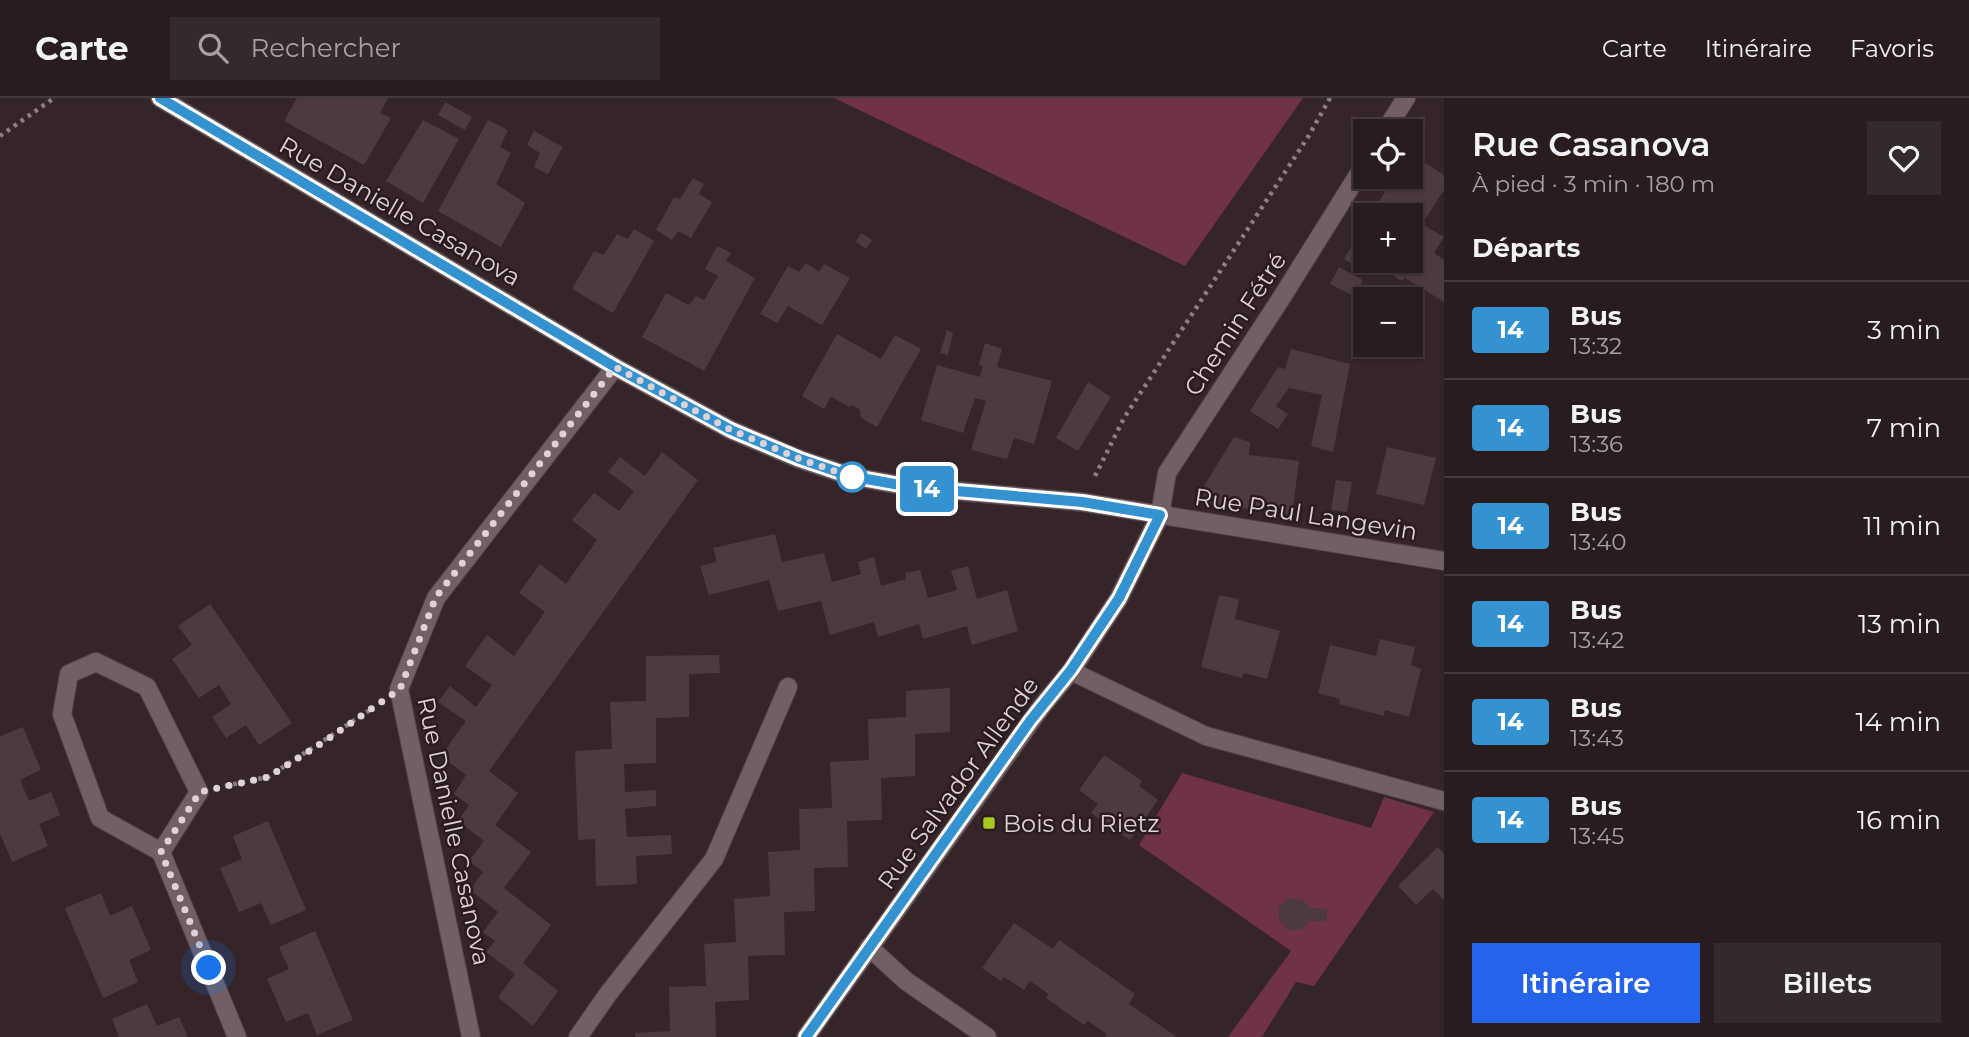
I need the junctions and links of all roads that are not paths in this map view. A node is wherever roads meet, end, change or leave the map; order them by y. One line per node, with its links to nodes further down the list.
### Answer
1 (160, 98): 5 (street, Rue Danielle Casanova)
2 (1406, 98): 3 (street)
3 (1393, 119)
4 (1353, 183): 6 (street, Chemin Fétré)
5 (615, 367): 6 (street, Rue Danielle Casanova); 14 (street, Rue Danielle Casanova)
6 (1160, 515): 7 (street, Rue Paul Langevin); 8 (street, Rue Salvador Allende)
7 (1444, 561)
8 (1071, 670): 10 (street); 12 (street, Rue Salvador Allende)
9 (788, 687): 15 (street)
10 (1444, 801)
11 (161, 852): 11 (street); 13 (street)
12 (869, 947): 16 (street, Rue Salvador Allende); 17 (street)
13 (237, 1037)
14 (471, 1037)
15 (578, 1037)
16 (806, 1037)
17 (987, 1037)

